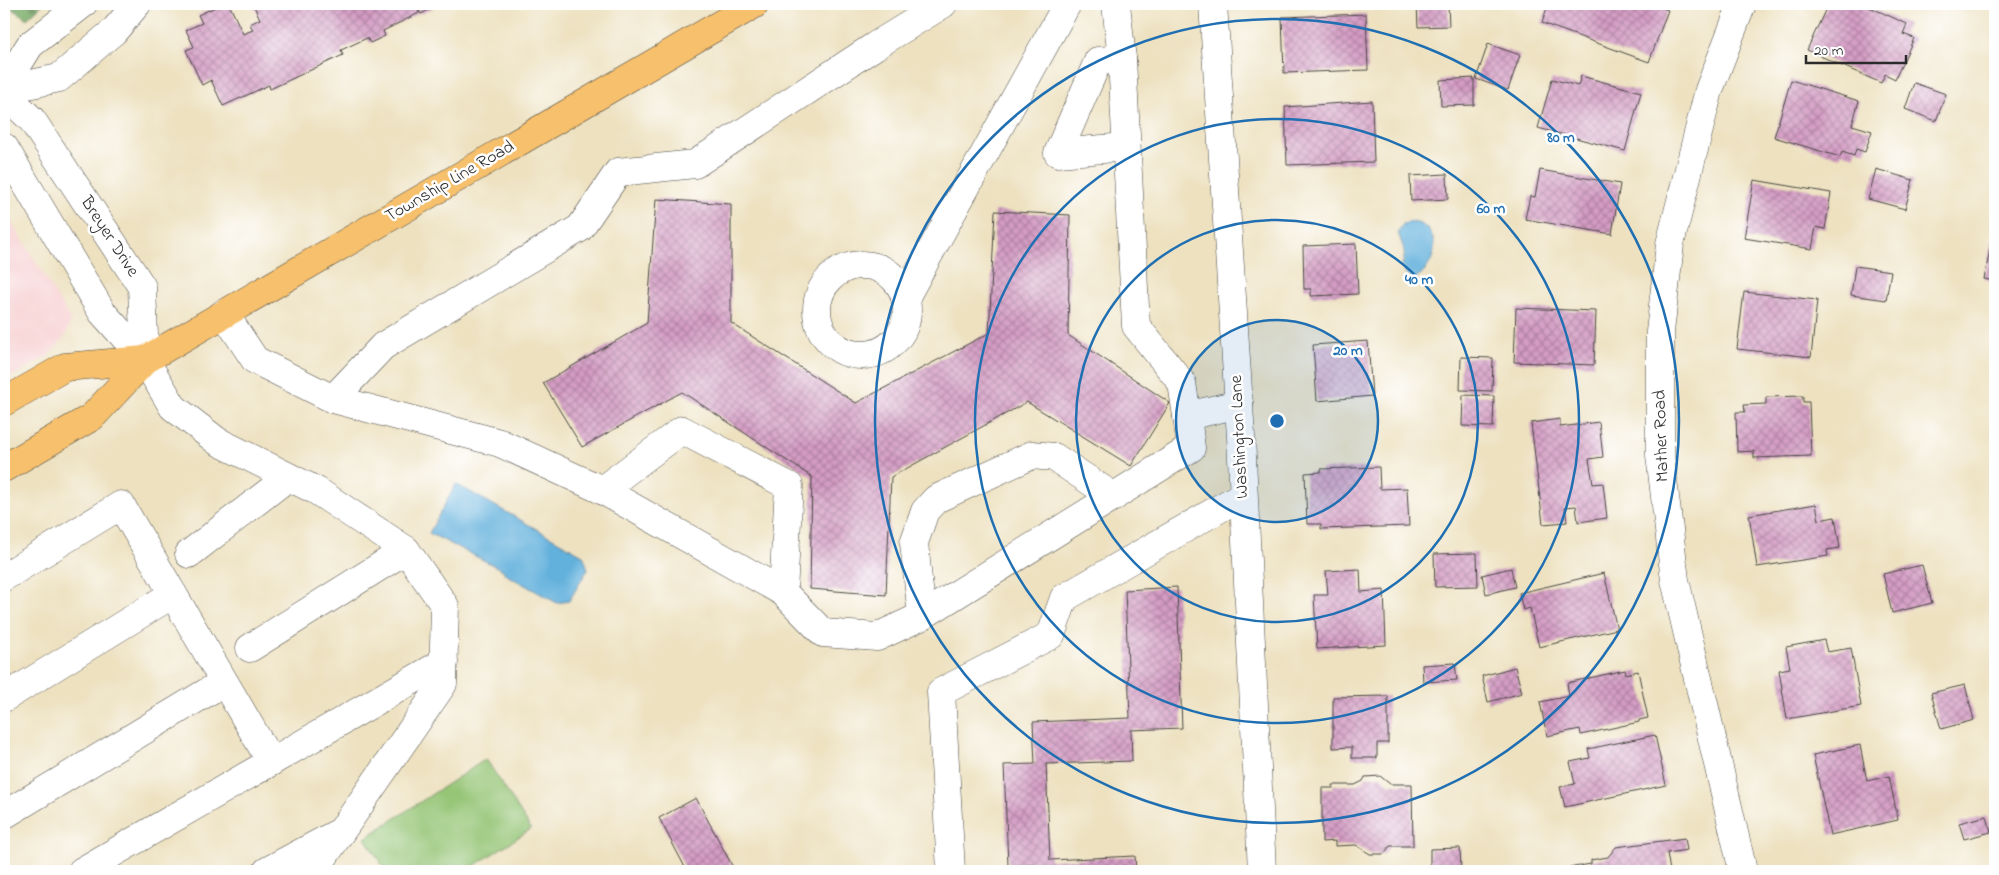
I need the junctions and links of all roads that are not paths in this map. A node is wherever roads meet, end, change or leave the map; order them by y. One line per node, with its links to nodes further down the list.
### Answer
1 (82, 4): 10 (street)
2 (137, 4): 10 (street)
3 (755, 4): 14 (main road, Township Line Road)
4 (944, 4): 16 (street)
5 (1067, 4): 13 (street)
6 (1116, 4): 9 (street)
7 (1213, 4): 18 (street, Washington Lane)
8 (1742, 4): 43 (street, Mather Road)
9 (1122, 59): 12 (street); 12 (street)
10 (4, 90): 15 (street, Breyer Drive)
11 (4, 147): 15 (street)
12 (1125, 147): 19 (street)
13 (906, 298)
14 (224, 313): 15 (main road, Township Line Road); 16 (street)
15 (145, 360): 17 (main road, Township Line Road); 20 (main road, Township Line Road); 21 (street)
16 (333, 399): 22 (street)
17 (4, 402)
18 (1239, 404): 19 (street); 23 (street, Washington Lane)
19 (1187, 416): 24 (street)
20 (4, 468)
21 (288, 477): 25 (street); 26 (street)
22 (602, 490): 28 (street); 28 (street)
23 (1244, 494): 41 (street); 42 (street, Washington Lane)
24 (1114, 497): 30 (street); 30 (street)
25 (406, 550): 31 (street); 32 (street)
26 (189, 554)
27 (4, 578): 29 (street)
28 (782, 592): 30 (street)
29 (173, 594): 33 (street); 34 (street)
30 (922, 616)
31 (250, 648)
32 (444, 662): 35 (street); 37 (street)
33 (224, 682): 35 (street); 36 (street)
34 (4, 698)
35 (271, 762): 38 (street)
36 (4, 815)
37 (341, 832): 39 (street); 40 (street)
38 (82, 871)
39 (267, 871)
40 (314, 871)
41 (950, 871)
42 (1262, 871)
43 (1743, 871)

